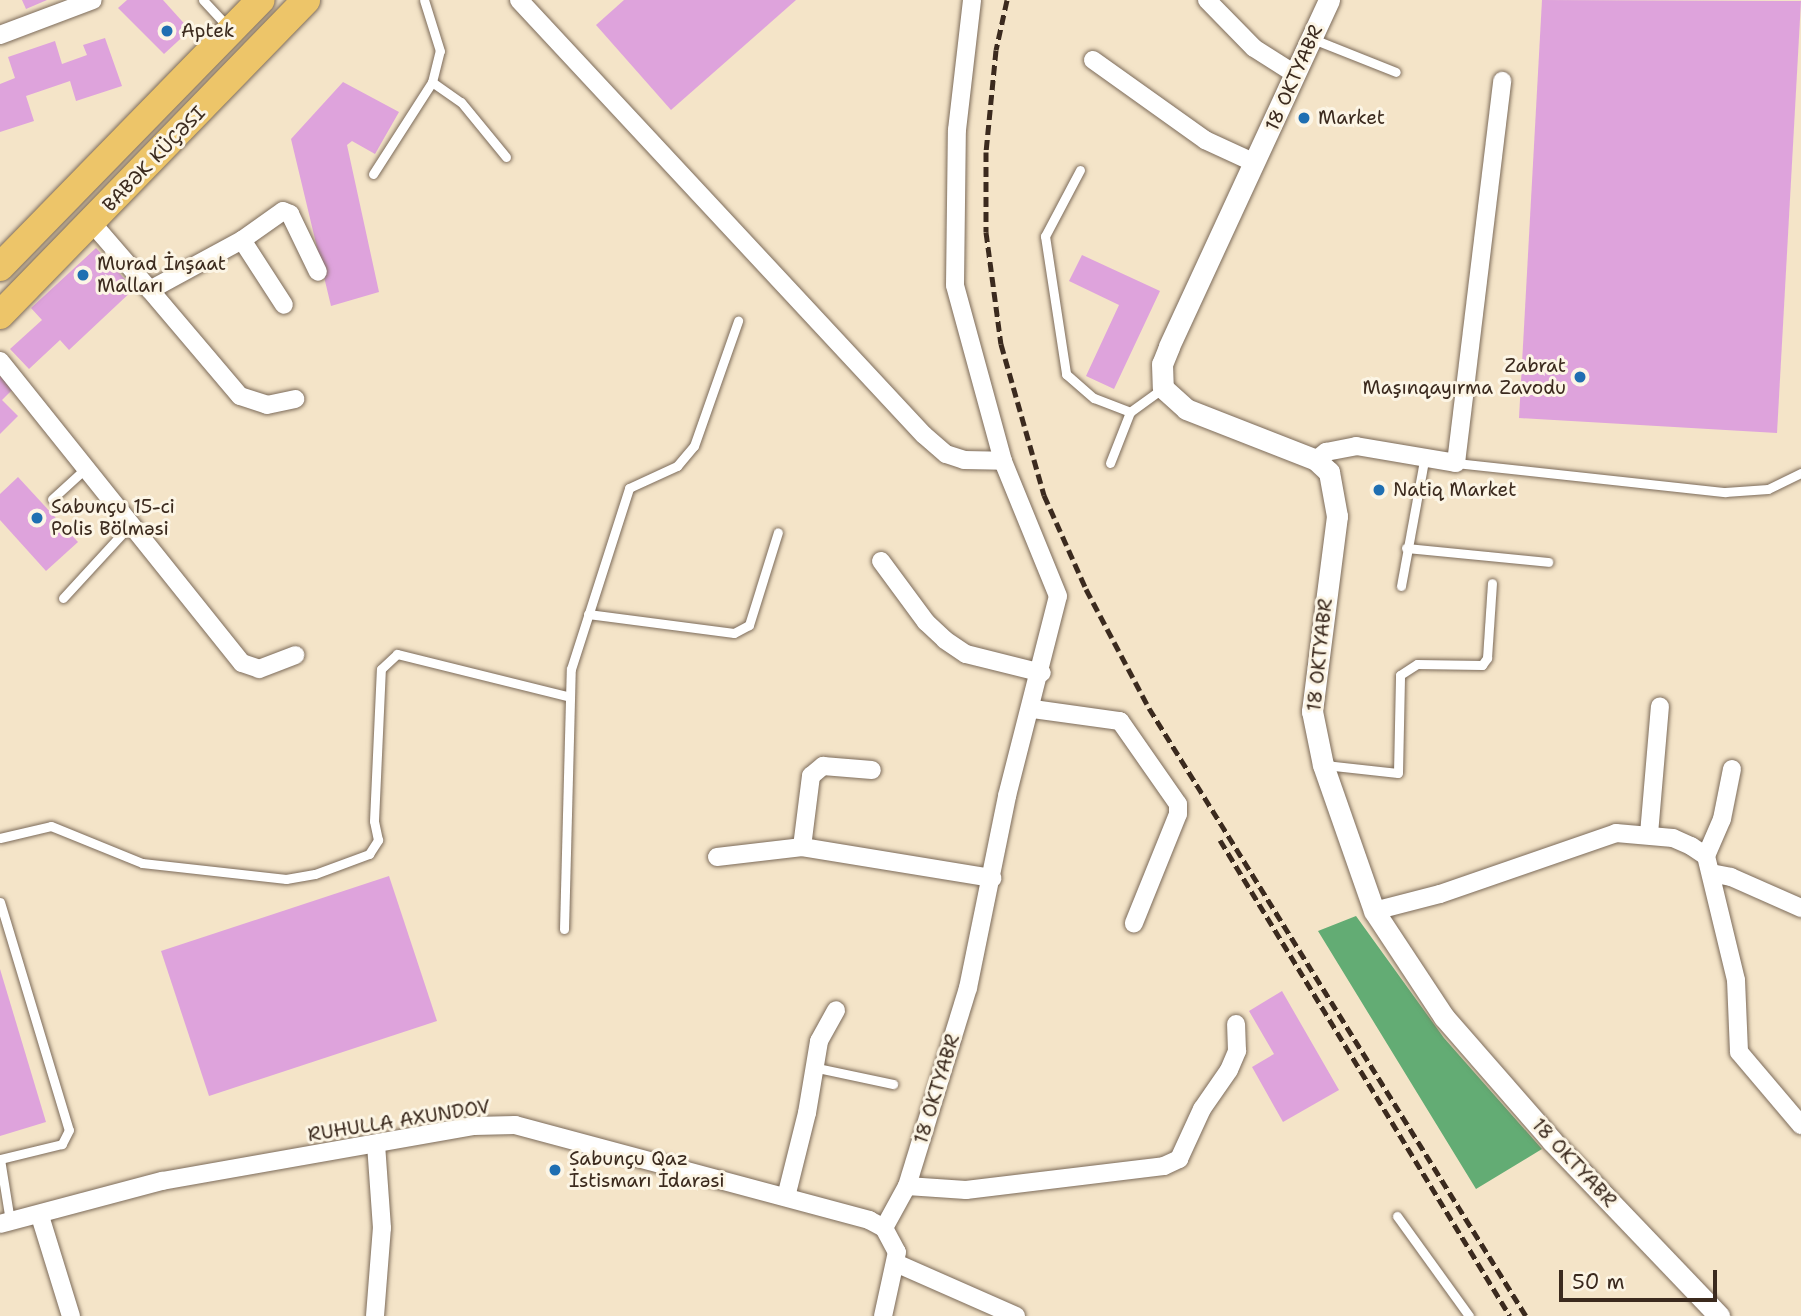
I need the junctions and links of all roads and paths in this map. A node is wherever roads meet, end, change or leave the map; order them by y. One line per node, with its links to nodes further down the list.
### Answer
1 (93, 0): 11 (street)
2 (203, 0): 10 (lane)
3 (261, 0): 10 (main road, BABƏK KÜÇƏSI)
4 (306, 0): 22 (main road, BABƏK KÜÇƏSI)
5 (424, 0): 17 (lane)
6 (519, 0): 35 (street)
7 (972, 0): 35 (street, 18 OKTYABR)
8 (1208, 0): 15 (street)
9 (1329, 0): 12 (street, 18 OKTYABR)
10 (231, 30): 24 (main road, BABƏK KÜÇƏSI)
11 (0, 34)
12 (1311, 38): 14 (lane); 15 (street, 18 OKTYABR)
13 (1093, 60): 19 (street)
14 (1396, 72)
15 (1295, 74): 19 (street, 18 OKTYABR)
16 (1502, 81): 38 (street)
17 (432, 82): 18 (lane); 21 (lane)
18 (506, 157)
19 (1255, 163): 31 (street, 18 OKTYABR)
20 (1080, 170): 33 (lane)
21 (373, 174)
22 (92, 223): 26 (street); 28 (main road, BABƏK KÜÇƏSI)
23 (243, 240): 25 (street); 26 (street); 27 (street)
24 (0, 267)
25 (318, 272)
26 (150, 290): 32 (street)
27 (285, 305)
28 (0, 316)
29 (738, 321): 50 (lane)
30 (0, 361): 39 (street)
31 (1163, 388): 33 (lane); 34 (street)
32 (295, 399)
33 (1130, 412): 37 (lane)
34 (1316, 460): 36 (street); 56 (street, 18 OKTYABR)
35 (1003, 461): 52 (street, 18 OKTYABR)
36 (1424, 461): 38 (street); 44 (lane)
37 (1110, 463)
38 (1456, 463): 40 (lane)
39 (86, 468): 41 (lane); 42 (street)
40 (1801, 473)
41 (52, 499)
42 (131, 524): 49 (lane); 51 (street)
43 (778, 532): 50 (lane)
44 (1406, 548): 46 (lane); 48 (lane)
45 (881, 561): 52 (street)
46 (1548, 562)
47 (1492, 583): 56 (lane)
48 (1401, 586)
49 (63, 598)
50 (588, 614): 53 (lane)
51 (295, 654)
52 (1042, 673): 55 (street, 18 OKTYABR)
53 (567, 696): 60 (lane); 69 (lane)
54 (1660, 706): 59 (street)
55 (1033, 709): 64 (street, 18 OKTYABR); 68 (street)
56 (1323, 765): 67 (street, 18 OKTYABR)
57 (1732, 769): 63 (street)
58 (872, 770): 61 (street)
59 (1649, 834): 63 (street); 67 (street)
60 (0, 838)
61 (802, 846): 62 (street); 64 (street)
62 (717, 857)
63 (1708, 865): 66 (street); 74 (street)
64 (992, 878): 77 (street, 18 OKTYABR)
65 (0, 902): 76 (lane)
66 (1801, 908)
67 (1374, 911): 89 (street, 18 OKTYABR)
68 (1134, 923)
69 (564, 929)
70 (835, 1010): 72 (street)
71 (1236, 1024): 77 (street)
72 (813, 1067): 73 (lane); 78 (street)
73 (893, 1084)
74 (1801, 1125)
75 (376, 1145): 78 (street, RUHULLA AXUNDOV); 79 (street, RUHULLA AXUNDOV); 85 (street)
76 (0, 1159): 81 (lane)
77 (906, 1186): 82 (street, 18 OKTYABR)
78 (786, 1197): 82 (street, RUHULLA AXUNDOV)
79 (40, 1216): 81 (street, RUHULLA AXUNDOV); 84 (street)
80 (1397, 1216): 88 (lane)
81 (5, 1223)
82 (884, 1228): 83 (street)
83 (898, 1264): 86 (street); 87 (street)
84 (71, 1316)
85 (376, 1316)
86 (883, 1316)
87 (1016, 1316)
88 (1469, 1316)
89 (1719, 1316)

